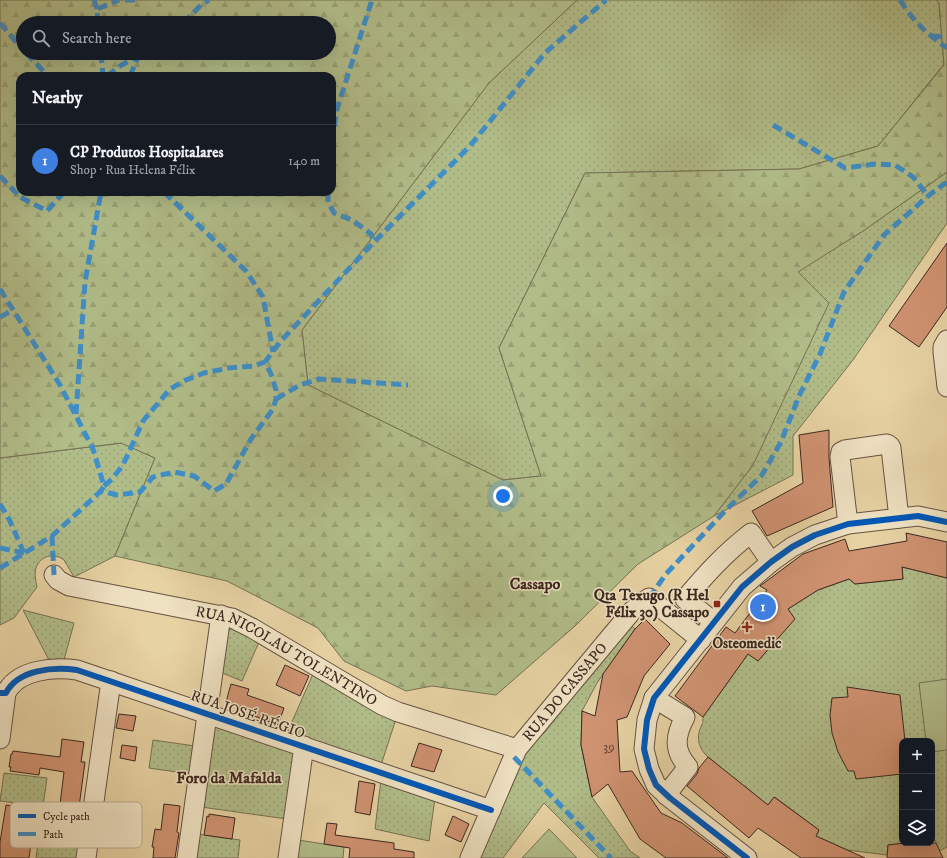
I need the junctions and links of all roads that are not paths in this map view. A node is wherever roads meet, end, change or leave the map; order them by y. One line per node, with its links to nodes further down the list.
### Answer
1 (947, 340): 2 (street)
2 (947, 387)
3 (899, 518): 4 (street); 5 (street); 5 (street)
4 (947, 522)
5 (848, 524): 6 (street)
6 (771, 562): 9 (street); 9 (street)
7 (54, 575): 8 (street, RUA NICOLAU TOLENTINO)
8 (220, 615): 14 (street); 17 (street, RUA NICOLAU TOLENTINO)
9 (714, 622): 10 (street)
10 (701, 640): 13 (street); 17 (street, RUA DO CASSAPO)
11 (111, 681): 12 (street, RUA JOSÉ RÉGIO); 14 (street, RUA JOSÉ RÉGIO); 19 (street)
12 (3, 693): 15 (street)
13 (654, 698): 18 (street); 18 (street)
14 (207, 714): 16 (street, RUA JOSÉ RÉGIO); 23 (street)
15 (0, 740)
16 (304, 746): 20 (street, RUA JOSÉ RÉGIO); 24 (street)
17 (517, 749): 20 (street, RUA DO CASSAPO)
18 (666, 795): 26 (street)
19 (94, 802)
20 (491, 810): 25 (street, RUA DO CASSAPO)
21 (87, 848): 22 (street)
22 (86, 858)
23 (187, 858)
24 (288, 858)
25 (470, 858)
26 (747, 858)

